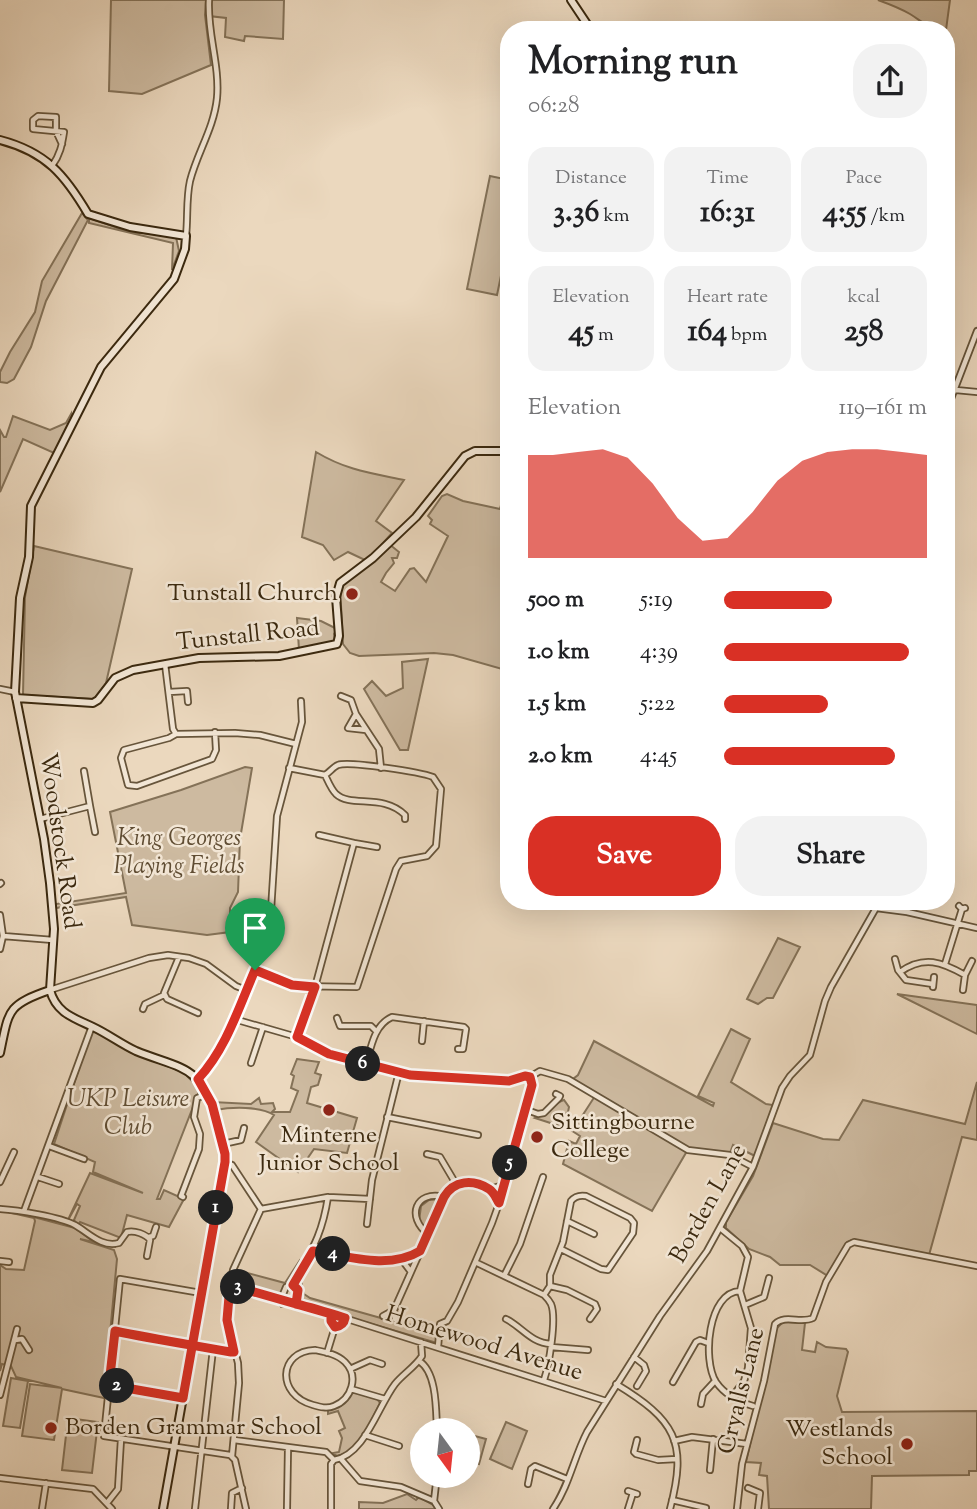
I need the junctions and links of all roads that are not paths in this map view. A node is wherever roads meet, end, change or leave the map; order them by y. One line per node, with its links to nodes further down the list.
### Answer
1 (209, 0): 8 (street)
2 (571, 0): 3 (street)
3 (585, 21)
4 (56, 131): 4 (street); 6 (street); 6 (street)
5 (0, 140): 7 (street)
6 (62, 144): 7 (street)
7 (52, 166): 8 (street)
8 (186, 236): 16 (street, Woodstock Road)
9 (977, 331): 10 (street)
10 (956, 390): 11 (street)
11 (977, 392)
12 (500, 451): 13 (street, Tunstall Road)
13 (165, 664): 15 (street); 16 (street, Tunstall Road)
14 (0, 689): 16 (street)
15 (169, 692): 19 (street); 23 (street)
16 (16, 695): 30 (street, Woodstock Road)
17 (341, 696): 20 (street)
18 (302, 701): 24 (street)
19 (188, 702)
20 (356, 714): 21 (street); 21 (street)
21 (367, 730): 26 (street)
22 (215, 733): 23 (street); 23 (street); 24 (street)
23 (176, 734)
24 (296, 744): 25 (street)
25 (289, 768): 28 (street); 50 (street)
26 (381, 768): 28 (street); 54 (street)
27 (84, 771): 29 (street)
28 (325, 775): 31 (street)
29 (90, 807): 30 (street); 32 (street)
30 (40, 819): 44 (street, Woodstock Road)
31 (405, 819)
32 (95, 832)
33 (319, 835): 34 (street)
34 (354, 843): 35 (street); 54 (street)
35 (377, 847)
36 (962, 908): 41 (street)
37 (875, 910): 88 (street, Borden Lane)
38 (899, 910): 39 (street)
39 (907, 912): 41 (street)
40 (0, 915): 43 (street)
41 (957, 923): 42 (street); 49 (street)
42 (977, 928)
43 (3, 936): 44 (street); 45 (street)
44 (54, 940): 56 (street, Woodstock Road)
45 (0, 949)
46 (179, 957): 56 (street); 57 (street); 58 (street)
47 (897, 961): 51 (street)
48 (972, 961): 52 (street)
49 (945, 964): 51 (street); 52 (street)
50 (255, 970): 54 (street); 57 (street)
51 (900, 972): 53 (street)
52 (965, 975): 55 (street)
53 (933, 983)
54 (315, 987): 67 (street)
55 (961, 988)
56 (50, 990): 64 (street); 70 (street)
57 (246, 990): 62 (street)
58 (164, 995): 59 (street); 60 (street)
59 (143, 1009)
60 (198, 1013)
61 (337, 1018): 66 (street)
62 (234, 1019): 65 (street); 75 (street)
63 (424, 1021): 66 (street); 68 (street); 69 (street)
64 (92, 1026): 75 (street); 83 (street)
65 (263, 1027): 67 (street); 71 (street)
66 (376, 1031): 72 (street)
67 (297, 1037): 72 (street)
68 (422, 1041)
69 (458, 1049)
70 (0, 1054)
71 (251, 1063)
72 (366, 1065): 73 (street)
73 (399, 1072): 74 (street); 79 (street)
74 (530, 1077): 78 (street); 88 (street)
75 (198, 1079): 76 (street)
76 (208, 1094): 82 (street); 97 (street)
77 (556, 1094): 78 (street)
78 (524, 1109): 94 (street)
79 (387, 1117): 81 (street); 99 (street)
80 (244, 1128): 82 (street)
81 (478, 1135)
82 (223, 1144): 87 (street)
83 (49, 1146): 86 (street); 89 (street)
84 (14, 1152): 91 (street)
85 (427, 1154): 93 (street)
86 (84, 1159)
87 (225, 1162): 102 (street); 127 (street)
88 (753, 1167): 107 (street, Borden Lane)
89 (38, 1177): 92 (street); 103 (street)
90 (543, 1177): 121 (street)
91 (0, 1182)
92 (59, 1184)
93 (456, 1184): 95 (street); 98 (street)
94 (506, 1184): 95 (street); 100 (street)
95 (490, 1189): 100 (street)
96 (328, 1196): 99 (street); 102 (street); 112 (street)
97 (183, 1197)
98 (444, 1197): 108 (street); 108 (street)
99 (370, 1199): 105 (street)
100 (499, 1203): 118 (street)
101 (0, 1209): 103 (street)
102 (261, 1209): 123 (street)
103 (24, 1211): 110 (street)
104 (567, 1221): 109 (street); 111 (street); 111 (street)
105 (367, 1224)
106 (156, 1227): 110 (street)
107 (720, 1228): 126 (street); 153 (street, Borden Lane)
108 (428, 1234): 113 (street)
109 (594, 1234)
110 (149, 1237): 114 (street)
111 (561, 1249): 125 (street)
112 (313, 1251): 115 (street); 124 (street)
113 (420, 1251): 115 (street); 120 (street)
114 (147, 1256)
115 (402, 1259): 120 (street)
116 (0, 1261): 117 (street)
117 (9, 1262)
118 (476, 1263): 121 (street); 147 (street)
119 (977, 1266): 179 (street, Cryalls Lane)
120 (411, 1272): 132 (street)
121 (504, 1276): 128 (street)
122 (769, 1278): 131 (street)
123 (230, 1285): 129 (street, Homewood Avenue); 151 (street)
124 (293, 1285): 129 (street); 130 (street)
125 (550, 1286): 128 (street); 137 (street)
126 (740, 1291): 131 (street); 144 (street)
127 (201, 1293): 141 (street); 145 (street)
128 (544, 1295): 146 (street)
129 (281, 1299): 130 (street, Homewood Avenue)
130 (296, 1304): 133 (street, Homewood Avenue)
131 (745, 1305): 165 (street)
132 (394, 1310): 134 (street); 138 (street)
133 (331, 1314): 135 (street, Homewood Avenue); 139 (street)
134 (383, 1316)
135 (345, 1318): 139 (street); 143 (street, Homewood Avenue)
136 (506, 1319): 146 (street)
137 (590, 1319)
138 (395, 1320)
139 (335, 1327): 152 (street)
140 (17, 1329): 142 (street)
141 (115, 1331): 145 (street); 161 (street)
142 (15, 1340): 149 (street); 164 (street)
143 (421, 1342): 147 (street, Homewood Avenue); 154 (street)
144 (708, 1343): 158 (street); 159 (street)
145 (192, 1345): 148 (street); 166 (street)
146 (551, 1345): 150 (street); 157 (street)
147 (438, 1347): 157 (street, Homewood Avenue)
148 (213, 1349): 151 (street); 184 (street)
149 (29, 1350)
150 (585, 1350)
151 (234, 1352): 176 (street)
152 (327, 1353): 156 (street); 163 (street)
153 (634, 1357): 160 (street, Borden Lane); 162 (street)
154 (419, 1361): 167 (street); 171 (street)
155 (382, 1364): 156 (street)
156 (350, 1369): 163 (street)
157 (544, 1380): 168 (street, Homewood Avenue)
158 (715, 1381): 165 (street); 169 (street)
159 (673, 1382)
160 (616, 1384): 168 (street, Borden Lane); 178 (street)
161 (109, 1385): 166 (street); 174 (street)
162 (637, 1386)
163 (351, 1389): 167 (street)
164 (0, 1395)
165 (732, 1397): 170 (street)
166 (183, 1398): 180 (street)
167 (385, 1399): 172 (street)
168 (606, 1401): 182 (street, Borden Lane)
169 (701, 1404)
170 (754, 1406)
171 (435, 1418)
172 (365, 1435): 181 (street); 186 (street)
173 (587, 1437): 182 (street)
174 (121, 1439): 180 (street); 200 (street)
175 (713, 1439): 178 (street); 179 (street); 189 (street)
176 (234, 1440): 183 (street); 185 (street)
177 (637, 1440): 187 (street)
178 (674, 1441): 187 (street)
179 (747, 1444): 213 (street, Cryalls Lane)
180 (174, 1447): 184 (street); 203 (street)
181 (399, 1447)
182 (580, 1447): 191 (street, Borden Lane)
183 (288, 1448): 188 (street); 207 (street)
184 (201, 1452): 185 (street); 204 (street)
185 (233, 1458): 194 (street)
186 (341, 1459): 188 (street); 199 (street)
187 (677, 1459): 198 (street)
188 (334, 1460): 208 (street)
189 (710, 1470)
190 (0, 1478): 192 (street)
191 (568, 1479): 193 (street); 210 (street, Borden Lane)
192 (46, 1483): 200 (street); 202 (street)
193 (528, 1483)
194 (242, 1488): 205 (street); 206 (street)
195 (436, 1488): 199 (street)
196 (748, 1488): 214 (street)
197 (633, 1493): 211 (street)
198 (672, 1500): 201 (street); 212 (street)
199 (434, 1502): 209 (street)
200 (109, 1506)
201 (706, 1508)
202 (42, 1509)
203 (163, 1509)
204 (194, 1509)
205 (231, 1509)
206 (246, 1509)
207 (287, 1509)
208 (331, 1509)
209 (439, 1509)
210 (553, 1509)
211 (628, 1509)
212 (670, 1509)
213 (737, 1509)
214 (758, 1509)

